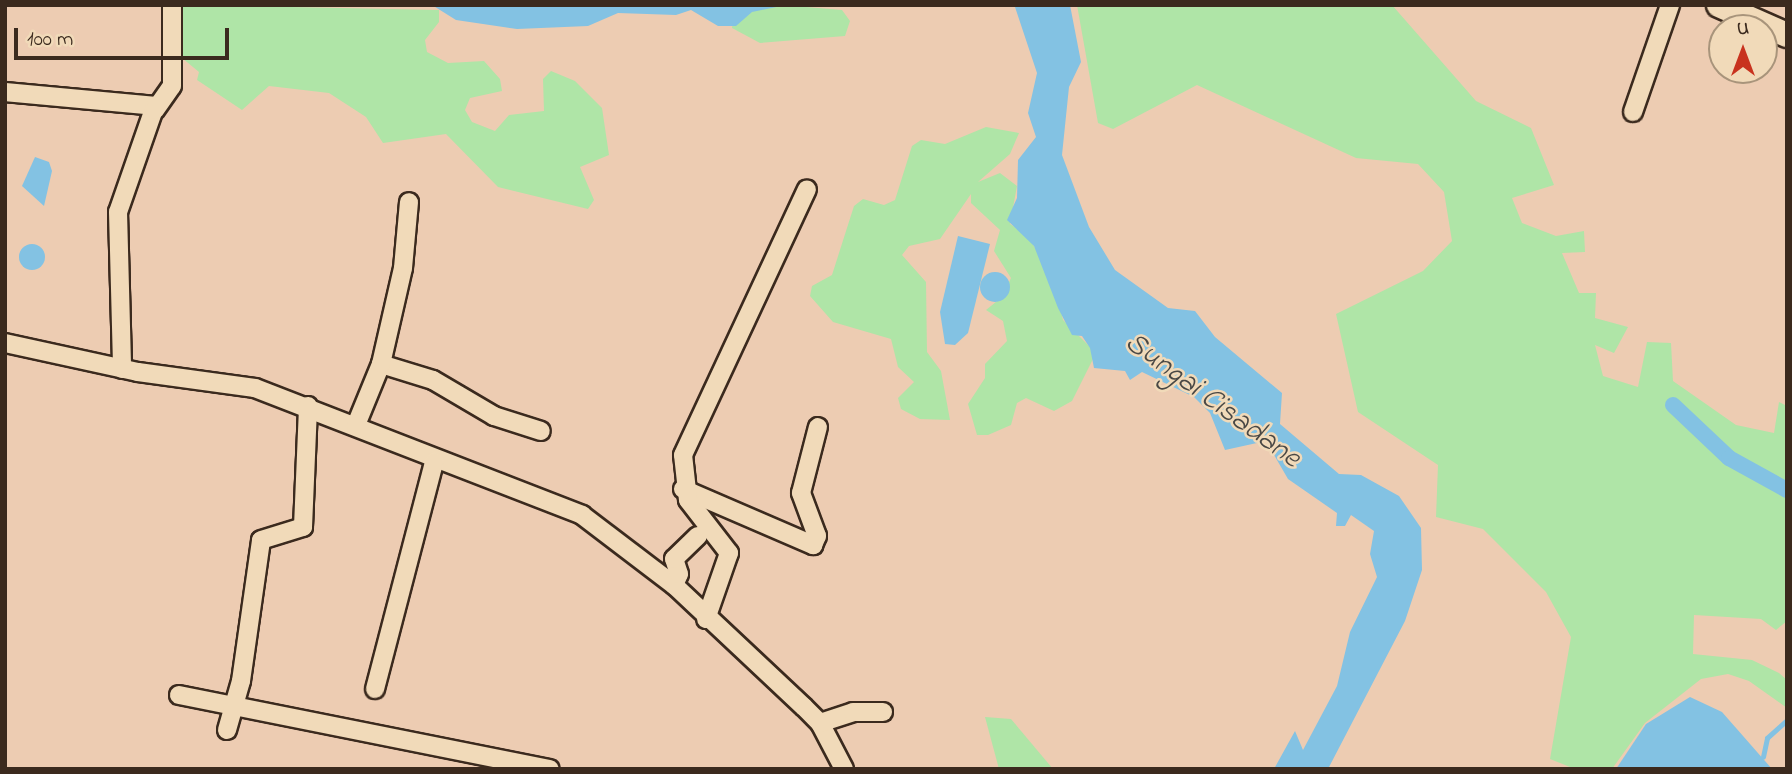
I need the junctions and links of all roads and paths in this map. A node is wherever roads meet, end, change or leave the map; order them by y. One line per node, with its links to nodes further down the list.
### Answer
1 (172, 5): 7 (street)
2 (1670, 5): 8 (street)
3 (1719, 5): 4 (main road)
4 (1752, 11): 5 (main road)
5 (1787, 35)
6 (5, 92): 7 (street)
7 (155, 110): 13 (street)
8 (1633, 113)
9 (807, 189): 19 (street)
10 (409, 202): 12 (street)
11 (5, 343): 13 (street)
12 (381, 364): 15 (street); 17 (street)
13 (122, 369): 14 (street)
14 (308, 406): 15 (street); 27 (street)
15 (356, 425): 18 (street)
16 (818, 427): 20 (street)
17 (541, 432)
18 (434, 462): 23 (street); 25 (street)
19 (683, 489): 20 (street); 22 (street)
20 (737, 514): 22 (street)
21 (698, 536): 23 (street)
22 (726, 542): 24 (street)
23 (674, 585): 24 (street)
24 (706, 619): 29 (street)
25 (375, 689)
26 (179, 695): 27 (street)
27 (233, 705): 30 (street); 31 (street)
28 (883, 712): 29 (street)
29 (820, 723): 32 (street)
30 (227, 730)
31 (550, 769)
32 (844, 769)

